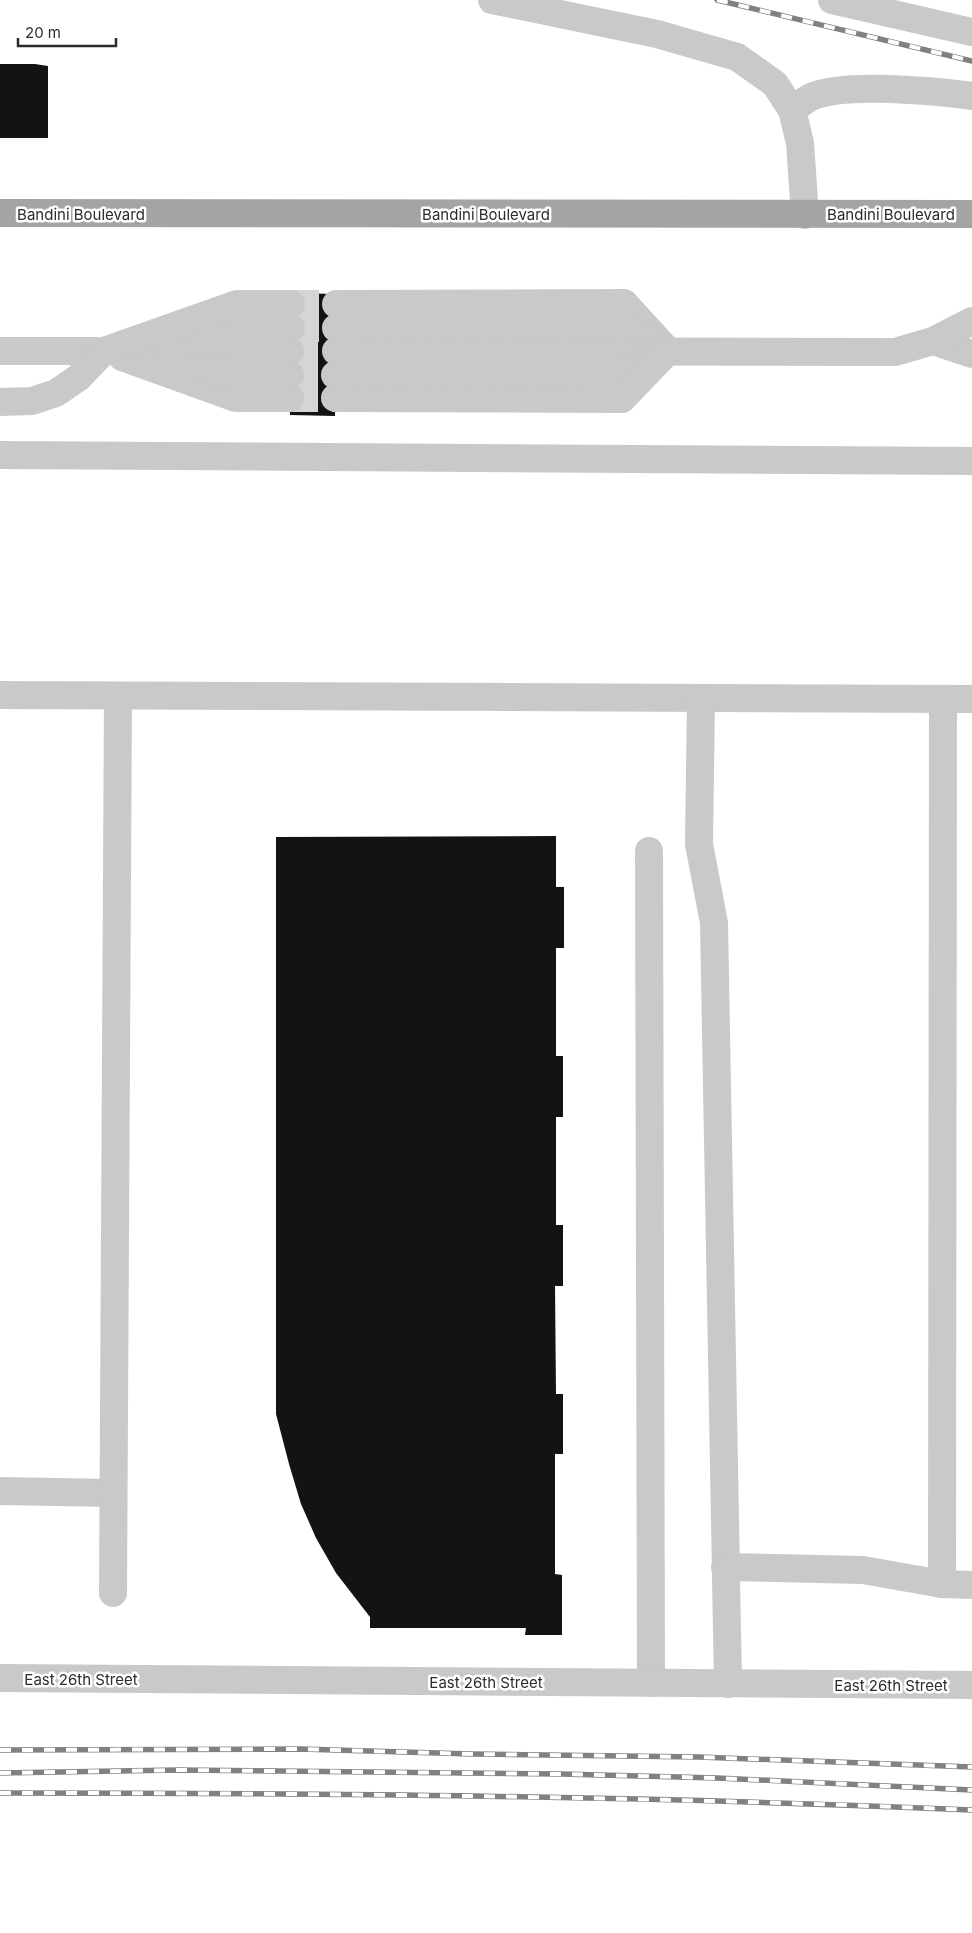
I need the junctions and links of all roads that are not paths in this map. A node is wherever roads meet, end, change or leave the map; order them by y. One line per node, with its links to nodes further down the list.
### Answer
1 (492, 0): 5 (street)
2 (832, 0): 3 (street)
3 (972, 32)
4 (972, 96): 5 (street)
5 (792, 110): 8 (street)
6 (0, 213): 8 (main road, Bandini Boulevard)
7 (972, 214): 8 (main road, Bandini Boulevard)
8 (805, 215)
9 (972, 320): 10 (street)
10 (933, 341): 15 (street); 16 (street)
11 (0, 351): 12 (street)
12 (104, 351): 13 (street); 13 (street); 13 (street); 17 (street)
13 (291, 351)
14 (336, 351): 15 (street); 15 (street); 15 (street)
15 (668, 351)
16 (972, 354)
17 (0, 402)
18 (0, 455): 19 (street)
19 (972, 461)
20 (0, 695): 21 (street)
21 (118, 696): 22 (street); 27 (street)
22 (701, 698): 23 (street); 28 (street)
23 (944, 699): 24 (street); 29 (street)
24 (972, 699)
25 (650, 851): 33 (street)
26 (0, 1491): 27 (street)
27 (113, 1493): 31 (street)
28 (726, 1567): 29 (street); 34 (street)
29 (942, 1584): 30 (street)
30 (972, 1585)
31 (113, 1594)
32 (0, 1678): 33 (street, East 26th Street)
33 (651, 1683): 34 (street, East 26th Street)
34 (728, 1684): 35 (street, East 26th Street)
35 (972, 1685)

